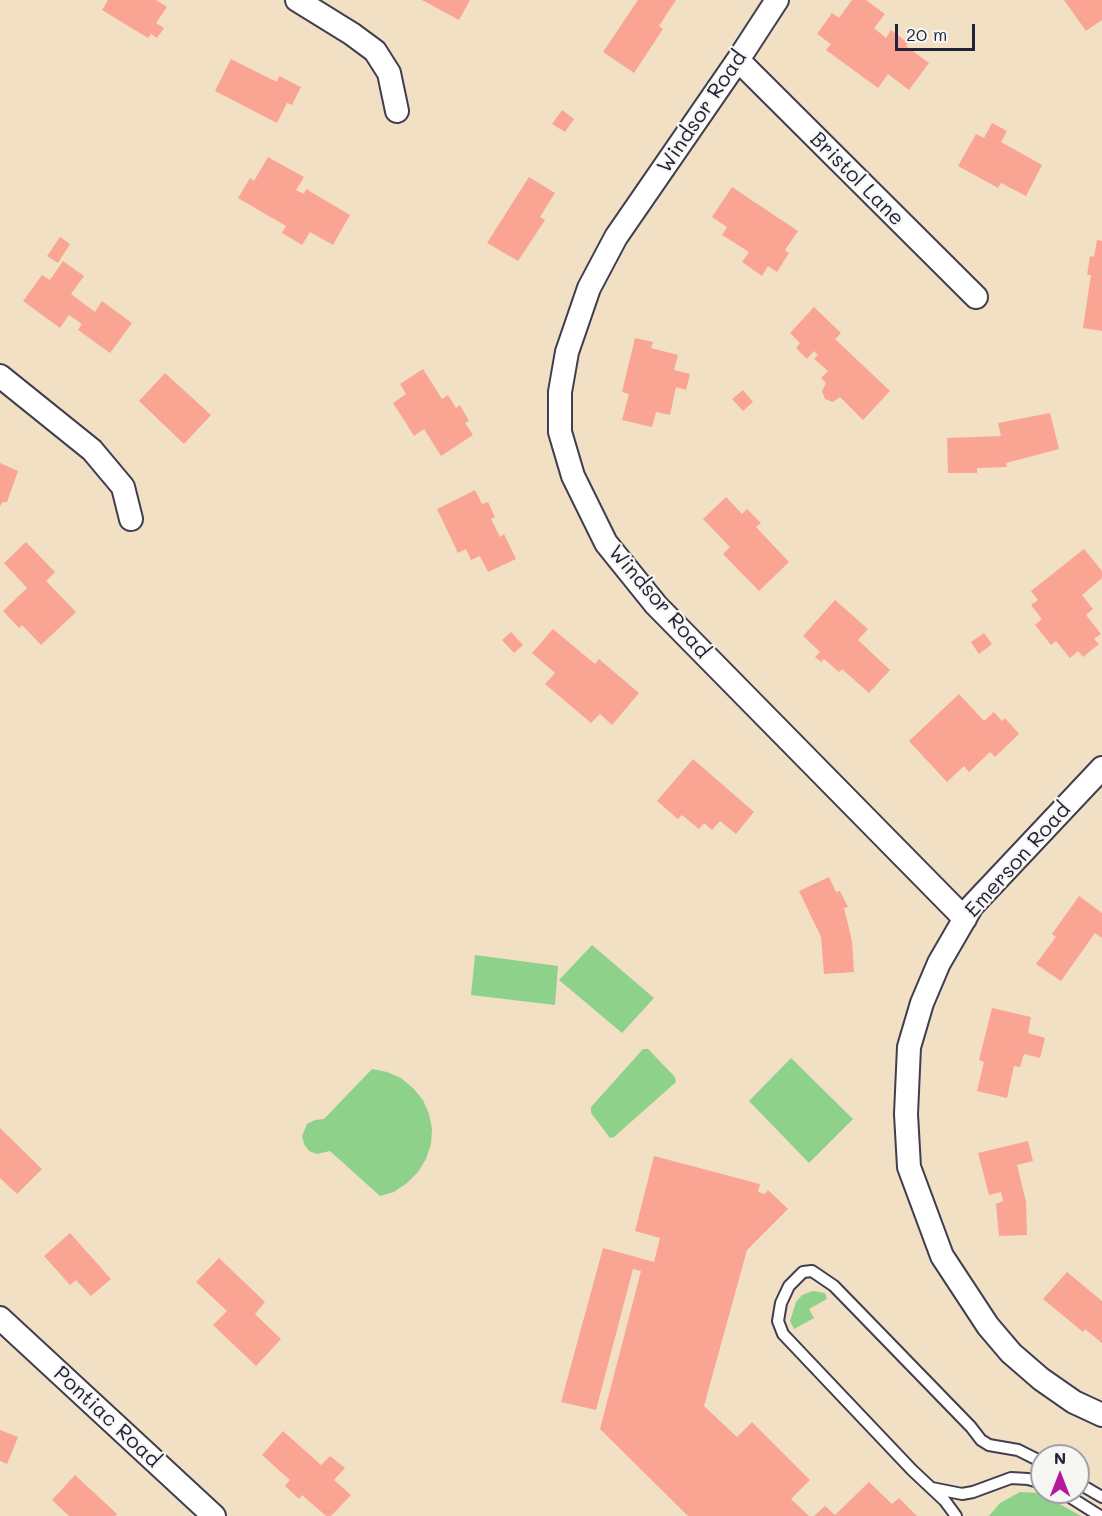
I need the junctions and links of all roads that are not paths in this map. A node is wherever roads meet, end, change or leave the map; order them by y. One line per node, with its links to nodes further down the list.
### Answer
1 (297, 0): 4 (street)
2 (777, 0): 3 (street, Windsor Road)
3 (738, 60): 5 (street, Bristol Lane); 9 (street, Windsor Road)
4 (397, 111)
5 (976, 297)
6 (0, 376): 7 (street)
7 (131, 519)
8 (1102, 768): 9 (street, Emerson Road)
9 (965, 919): 11 (street, Emerson Road)
10 (0, 1318): 16 (street, Pontiac Road)
11 (1102, 1415)
12 (1030, 1456): 14 (lane)
13 (1030, 1480): 14 (lane)
14 (931, 1488): 17 (lane)
15 (1081, 1504): 18 (lane)
16 (214, 1516)
17 (956, 1516)
18 (1100, 1516)

